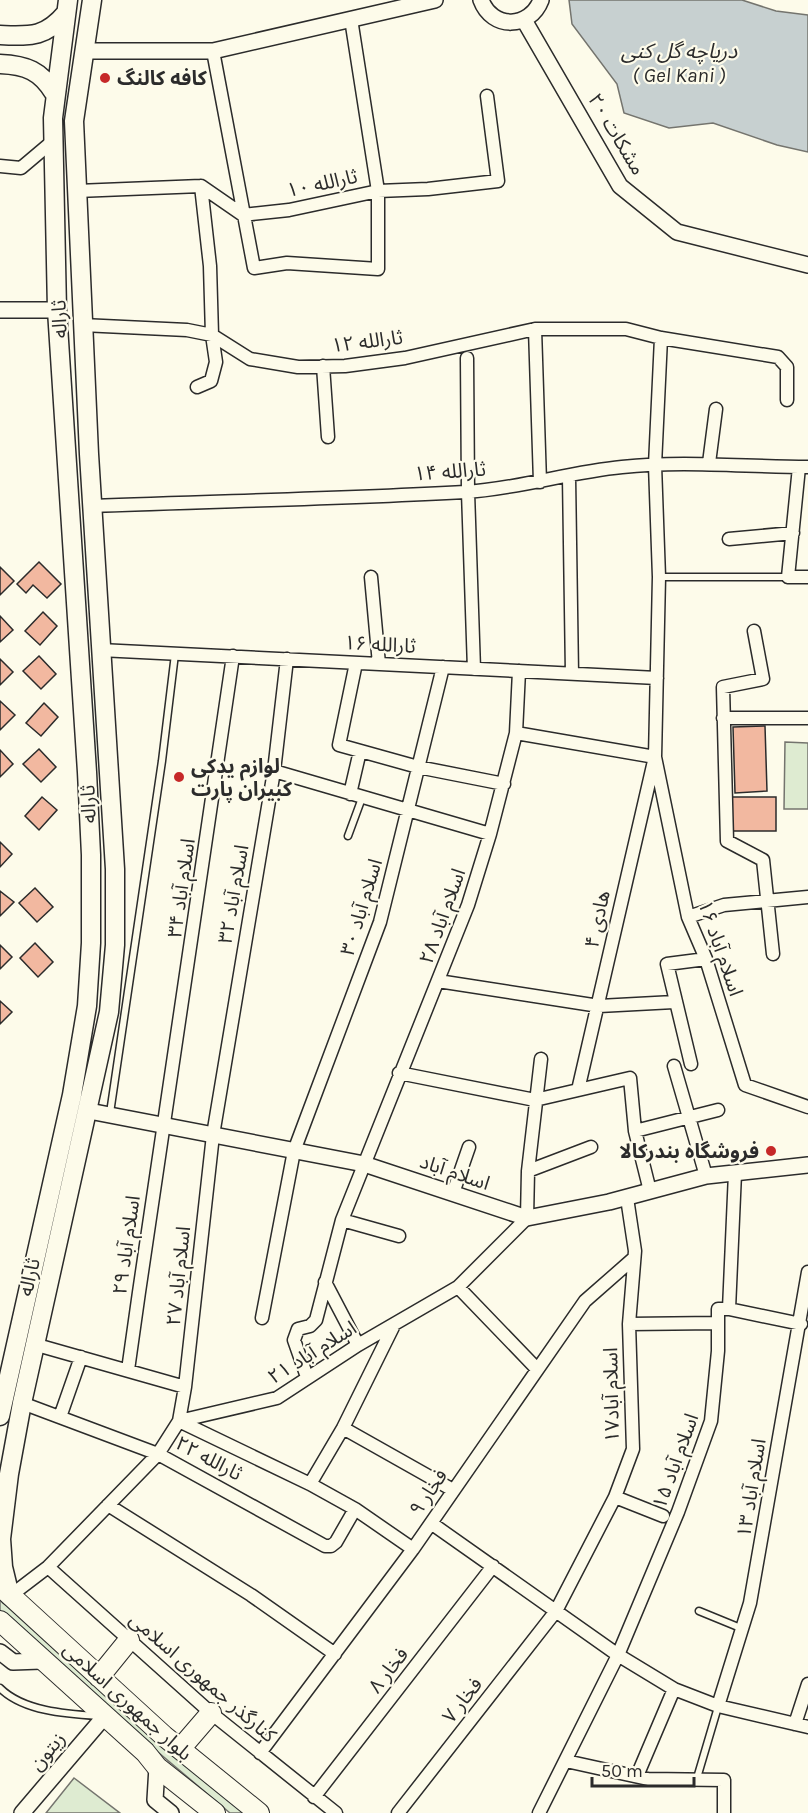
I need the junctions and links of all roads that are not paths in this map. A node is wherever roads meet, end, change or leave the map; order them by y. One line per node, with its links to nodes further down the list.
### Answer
1 (92, 0): 10 (main road, ثاراله)
2 (435, 0): 6 (street)
3 (481, 0): 7 (street)
4 (541, 0): 7 (street)
5 (67, 7): 9 (main road); 14 (main road, ثاراله)
6 (351, 19): 11 (street); 20 (street)
7 (524, 20): 22 (street, مشکات ۲۰)
8 (0, 35): 9 (main road)
9 (33, 36): 13 (main road)
10 (84, 51): 11 (street); 19 (main road, ثاراله)
11 (213, 51): 21 (street)
12 (0, 64): 13 (main road)
13 (24, 65): 14 (main road)
14 (54, 93): 16 (main road, ثاراله)
15 (487, 96): 20 (street, ثارالله ۱۰)
16 (53, 141): 17 (street); 24 (main road, ثاراله)
17 (0, 166)
18 (201, 186): 19 (street); 21 (street); 27 (street)
19 (77, 191): 25 (main road, ثاراله)
20 (378, 191): 21 (street, ثارالله ۱۰); 21 (street)
21 (243, 215)
22 (808, 265)
23 (0, 310): 24 (street)
24 (57, 310): 68 (main road, ثاراله)
25 (82, 326): 27 (street, ثارالله ۱۲); 41 (main road, ثاراله)
26 (535, 329): 28 (street, ثارالله ۱۲); 30 (street, ثارالله ۱۲); 39 (street)
27 (212, 335): 30 (street, ثارالله ۱۲); 31 (street)
28 (661, 338): 32 (street, ثارالله ۱۲); 36 (street)
29 (467, 358): 40 (street)
30 (323, 366): 34 (street)
31 (197, 387)
32 (787, 400)
33 (716, 409): 35 (street)
34 (328, 437)
35 (709, 463): 36 (street, ثارالله ۱۴); 37 (street, ثارالله ۱۴)
36 (655, 465): 38 (street, ثارالله ۱۴); 45 (street)
37 (803, 467): 42 (street)
38 (569, 477): 39 (street, ثارالله ۱۴); 58 (street)
39 (540, 482): 40 (street, ثارالله ۱۴)
40 (468, 492): 41 (street, ثارالله ۱۴); 56 (street)
41 (93, 506): 49 (main road, ثاراله)
42 (793, 533): 43 (street); 46 (street)
43 (729, 539)
44 (371, 577): 54 (street)
45 (660, 577): 46 (lane); 59 (street)
46 (788, 577): 47 (street)
47 (808, 578)
48 (754, 631): 60 (street)
49 (100, 650): 50 (street, ثارالله ۱۶); 66 (main road, ثاراله)
50 (175, 653): 51 (street, ثارالله ۱۶); 91 (lane)
51 (233, 656): 52 (street, ثارالله ۱۶); 93 (street, اسلام آباد ۳۴)
52 (287, 659): 53 (street, ثارالله ۱۶); 67 (street, اسلام آباد ۳۲)
53 (356, 663): 54 (street, ثارالله ۱۶); 63 (street)
54 (380, 664): 55 (street, ثارالله ۱۶)
55 (443, 667): 56 (street, ثارالله ۱۶); 65 (street, اسلام آباد ۳۰)
56 (474, 669): 57 (street, ثارالله ۱۶)
57 (519, 671): 58 (street, ثارالله ۱۶); 62 (street, اسلام آباد ۲۸)
58 (572, 674): 59 (street, ثارالله ۱۶)
59 (657, 678): 64 (street)
60 (723, 718): 61 (street); 75 (street)
61 (808, 718)
62 (516, 733): 64 (street); 69 (street, اسلام آباد ۲۸)
63 (360, 751): 65 (street); 70 (street)
64 (655, 757): 76 (street, اسلام آباد ۱۶); 81 (street, هادی ۴)
65 (418, 767): 69 (street); 71 (street, اسلام آباد ۳۰)
66 (109, 771): 68 (main road); 90 (main road, ثاراله)
67 (274, 771): 70 (street); 95 (street, اسلام آباد ۳۲)
68 (87, 772): 128 (main road, ثاراله)
69 (504, 784): 72 (street, اسلام آباد ۲۸)
70 (356, 796): 71 (street); 73 (lane)
71 (407, 810): 72 (street); 98 (street, اسلام آباد ۳۰)
72 (490, 834): 79 (street, اسلام آباد ۲۸)
73 (348, 836)
74 (808, 897): 75 (street)
75 (768, 900): 76 (street); 77 (street)
76 (688, 917): 78 (street, اسلام آباد ۱۶)
77 (772, 954)
78 (706, 959): 80 (street); 88 (street, اسلام آباد ۱۶)
79 (438, 981): 81 (street); 85 (street, اسلام آباد ۲۸)
80 (674, 1002): 81 (street); 83 (street)
81 (599, 1006): 86 (street, هادی ۴)
82 (541, 1059): 87 (street)
83 (691, 1064)
84 (674, 1066): 92 (street)
85 (399, 1073): 87 (street); 99 (street, اسلام آباد ۲۸)
86 (578, 1090): 87 (street); 94 (street)
87 (535, 1100): 101 (street)
88 (808, 1107)
89 (718, 1110): 92 (street)
90 (88, 1111): 91 (street, اسلام آباد); 120 (main road, ثاراله)
91 (109, 1115): 93 (street, اسلام آباد)
92 (690, 1118): 94 (street); 103 (street)
93 (162, 1125): 95 (street, اسلام آباد); 124 (street, اسلام آباد ۲۹)
94 (635, 1131): 104 (street)
95 (213, 1135): 98 (street, اسلام آباد); 126 (street, اسلام آباد ۲۷)
96 (469, 1147): 105 (street)
97 (591, 1147): 101 (street)
98 (294, 1150): 99 (street, اسلام آباد); 115 (street, اسلام آباد ۳۰)
99 (363, 1164): 105 (street, اسلام آباد); 108 (street, اسلام آباد ۲۸)
100 (808, 1165): 102 (street, اسلام آباد)
101 (528, 1171): 107 (street)
102 (735, 1173): 103 (street, اسلام آباد); 114 (street)
103 (706, 1176): 104 (street, اسلام آباد)
104 (650, 1191): 106 (street, اسلام آباد)
105 (453, 1194): 107 (street, اسلام آباد)
106 (627, 1198): 107 (street, اسلام آباد); 110 (street, اسلام آباد۱۷)
107 (527, 1218): 113 (street, اسلام آباد ۲۱)
108 (342, 1220): 109 (street); 112 (street, اسلام آباد ۲۸)
109 (399, 1236)
110 (634, 1258): 117 (street, اسلام آباد۱۷); 123 (street, فخار ۹)
111 (808, 1272): 119 (street, اسلام آباد ۱۳)
112 (325, 1282): 121 (street); 125 (street, اسلام آباد ۲۸)
113 (459, 1287): 118 (street, اسلام آباد ۲۱); 123 (street)
114 (729, 1309): 116 (street); 119 (street)
115 (262, 1318)
116 (717, 1323): 117 (street); 152 (street, اسلام آباد ۱۵)
117 (629, 1324): 135 (street, اسلام آباد۱۷)
118 (394, 1325): 121 (street, اسلام آباد ۲۱); 131 (street)
119 (802, 1333): 148 (street, اسلام آباد ۱۳)
120 (37, 1345): 122 (street); 127 (main road, ثاراله)
121 (358, 1345): 125 (street, اسلام آباد ۲۱)
122 (81, 1357): 124 (street); 129 (street)
123 (536, 1368): 134 (street, فخار ۹)
124 (128, 1370): 126 (street)
125 (307, 1377): 130 (street, اسلام آباد ۲۱)
126 (186, 1387): 130 (street, اسلام آباد ۲۷)
127 (22, 1403): 129 (street, ثارالله ۲۲); 140 (main road, ثاراله)
128 (0, 1416)
129 (60, 1417): 132 (street, ثارالله ۲۲)
130 (179, 1421): 132 (street); 133 (street)
131 (343, 1428): 133 (street); 134 (street)
132 (159, 1454): 136 (street); 137 (street, ثارالله ۲۲)
133 (310, 1484): 137 (street)
134 (453, 1490): 139 (street, فخار ۹)
135 (615, 1497): 138 (street); 145 (street, اسلام آباد۱۷)
136 (108, 1504): 143 (street); 151 (street)
137 (355, 1509): 141 (street)
138 (663, 1516)
139 (431, 1522): 141 (street, فخار ۹); 142 (street)
140 (2, 1526): 144 (main road, ثاراله)
141 (413, 1549): 151 (street, فخار ۹)
142 (493, 1566): 145 (street); 169 (street, فخار ۸)
143 (48, 1567): 144 (street); 149 (street, کنارگذر جمهوری اسلامی)
144 (5, 1591): 154 (main road, بلوار جمهوری اسلامی)
145 (556, 1611): 152 (street); 175 (street, فخار ۷)
146 (699, 1611): 148 (lane)
147 (0, 1622): 153 (main road, بلوار جمهوری اسلامی)
148 (743, 1629): 158 (street, اسلام آباد ۱۳)
149 (129, 1640): 154 (main road); 159 (street, کنارگذر جمهوری اسلامی)
150 (0, 1653): 153 (street)
151 (335, 1654): 164 (street, فخار ۹)
152 (618, 1655): 157 (street); 165 (street, اسلام آباد ۱۵)
153 (41, 1661): 160 (main road, بلوار جمهوری اسلامی)
154 (99, 1677): 163 (main road, بلوار جمهوری اسلامی)
155 (808, 1684): 161 (street)
156 (0, 1688): 160 (lane)
157 (674, 1689): 158 (street); 167 (street)
158 (718, 1706): 161 (street); 168 (lane)
159 (211, 1713): 163 (main road); 164 (street, کنارگذر جمهوری اسلامی)
160 (104, 1717): 166 (main road, بلوار جمهوری اسلامی); 170 (street, زیتون)
161 (795, 1724): 162 (street)
162 (808, 1727)
163 (180, 1749): 173 (main road, بلوار جمهوری اسلامی)
164 (260, 1753): 169 (street, کنارگذر جمهوری اسلامی)
165 (566, 1761): 167 (street); 176 (street, اسلام آباد ۱۵)
166 (157, 1767): 171 (street); 172 (main road, بلوار جمهوری اسلامی)
167 (637, 1776): 168 (street)
168 (697, 1778): 177 (street)
169 (314, 1797): 174 (street, کنارگذر جمهوری اسلامی)
170 (22, 1813)
171 (171, 1813)
172 (215, 1813)
173 (259, 1813)
174 (336, 1813)
175 (398, 1813)
176 (539, 1813)
177 (724, 1813)

